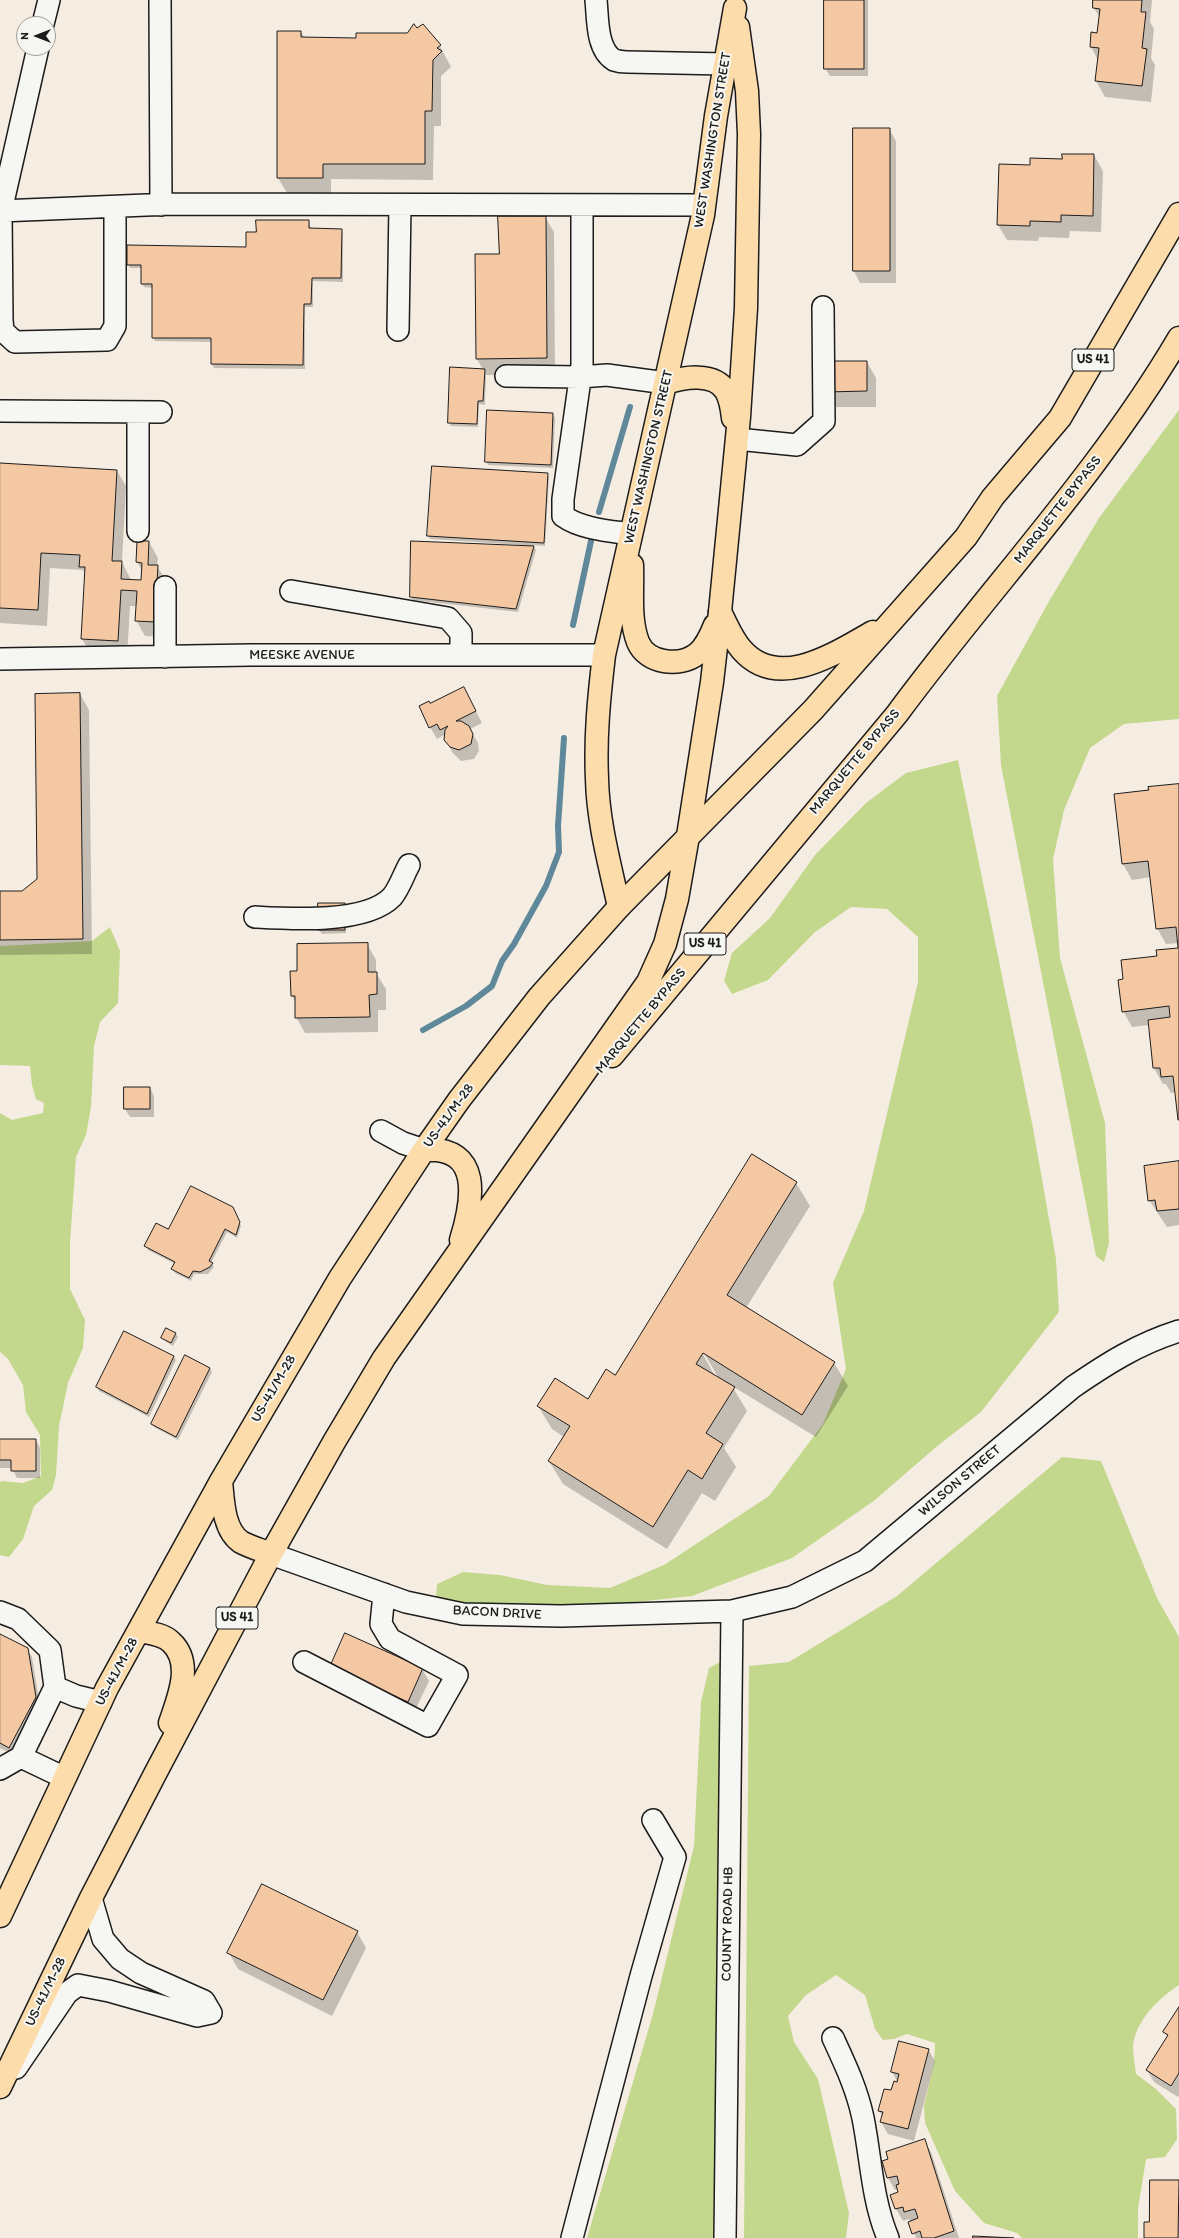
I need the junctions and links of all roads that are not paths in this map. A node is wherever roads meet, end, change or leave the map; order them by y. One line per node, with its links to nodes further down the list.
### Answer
1 (49, 0): 5 (street)
2 (160, 0): 8 (street)
3 (596, 0): 7 (street)
4 (735, 4): 7 (main road, WEST WASHINGTON STREET); 24 (main road, WEST WASHINGTON STREET)
5 (45, 16)
6 (36, 56): 13 (street)
7 (725, 64): 11 (main road, WEST WASHINGTON STREET)
8 (161, 205): 9 (street); 12 (street)
9 (400, 205): 10 (street); 16 (street)
10 (582, 205): 11 (street); 19 (street)
11 (704, 205): 20 (main road, WEST WASHINGTON STREET)
12 (115, 207): 13 (street); 13 (street)
13 (0, 211)
14 (1179, 214): 30 (main road, US 41)
15 (823, 307): 24 (street)
16 (398, 330)
17 (1179, 338): 41 (main road, MARQUETTE BYPASS / US 41)
18 (506, 376): 19 (street)
19 (580, 377): 20 (street); 26 (street)
20 (666, 383): 24 (main road); 26 (main road, WEST WASHINGTON STREET)
21 (0, 412): 22 (street)
22 (138, 412): 23 (street); 25 (street)
23 (161, 412)
24 (737, 439): 29 (main road, WEST WASHINGTON STREET)
25 (138, 531)
26 (631, 534): 29 (main road); 32 (main road, WEST WASHINGTON STREET)
27 (165, 587): 33 (street)
28 (291, 592): 31 (street)
29 (720, 612): 30 (main road); 35 (main road, WEST WASHINGTON STREET)
30 (887, 624): 35 (main road, US 41)
31 (461, 655): 32 (street, MEESKE AVENUE); 33 (street, MEESKE AVENUE)
32 (604, 655): 37 (main road, WEST WASHINGTON STREET)
33 (165, 657): 34 (street, MEESKE AVENUE)
34 (0, 659)
35 (688, 836): 37 (main road, US 41); 41 (main road, WEST WASHINGTON STREET)
36 (409, 865): 38 (street)
37 (619, 908): 40 (main road, US-41/M-28 / US 41)
38 (255, 917)
39 (381, 1132): 40 (street)
40 (424, 1150): 42 (main road); 44 (main road, US-41/M-28 / US 41)
41 (515, 1174): 42 (main road, US-41/M-28 / US 41)
42 (457, 1254): 45 (main road, US-41/M-28 / US 41)
43 (1179, 1331): 47 (street, WILSON STREET)
44 (221, 1481): 45 (main road); 49 (main road, US-41/M-28 / US 41)
45 (271, 1554): 46 (street, BACON DRIVE); 55 (main road, US-41/M-28 / US 41)
46 (384, 1594): 47 (street, BACON DRIVE); 50 (street)
47 (732, 1611): 64 (street, COUNTY ROAD HB)
48 (0, 1612): 51 (street)
49 (139, 1631): 52 (main road, US-41/M-28 / US 41); 55 (main road)
50 (304, 1662)
51 (55, 1687): 52 (street); 53 (street)
52 (100, 1702): 56 (main road, US-41/M-28 / US 41)
53 (20, 1757): 54 (street); 56 (street)
54 (0, 1769)
55 (154, 1774): 58 (main road, US-41/M-28 / US 41)
56 (65, 1778): 59 (main road, US-41/M-28 / US 41)
57 (653, 1820): 63 (street)
58 (91, 1898): 61 (main road, US-41/M-28 / US 41); 62 (street)
59 (0, 1916)
60 (833, 2038): 65 (street)
61 (0, 2087)
62 (0, 2091)
63 (572, 2238)
64 (725, 2238)
65 (888, 2238)

